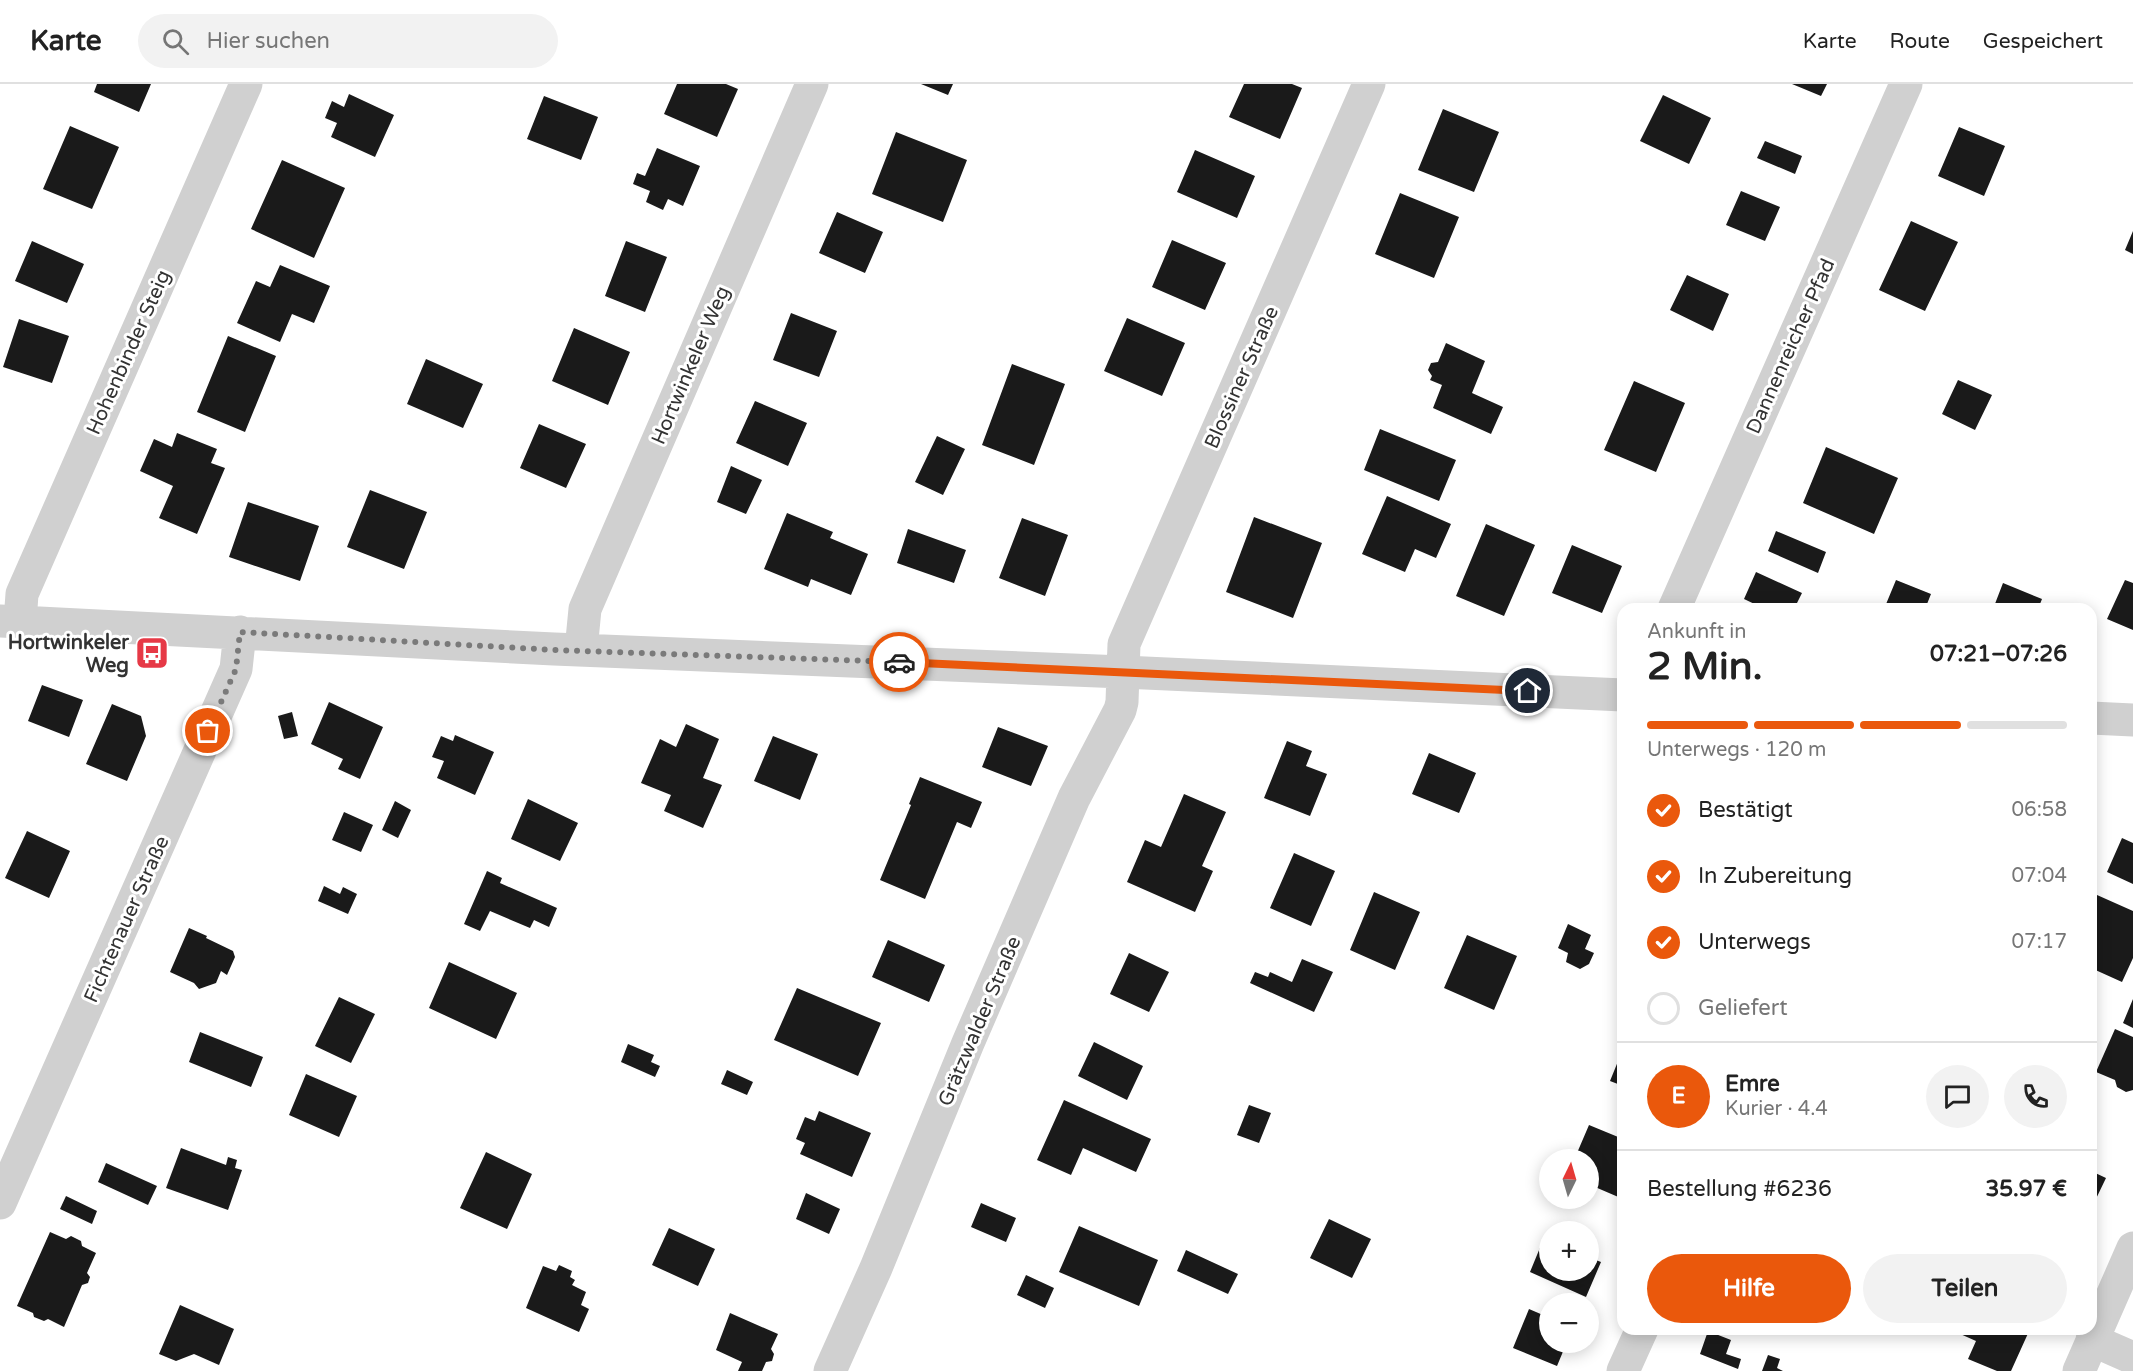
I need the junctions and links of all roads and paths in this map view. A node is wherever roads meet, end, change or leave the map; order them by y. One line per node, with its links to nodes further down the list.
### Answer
1 (246, 84): 6 (street, Hohenbinder Steig)
2 (812, 84): 8 (street, Hortwinkeler Weg)
3 (1369, 84): 9 (street, Blossiner Straße)
4 (1906, 84): 5 (street, Dannenreicher Pfad)
5 (1677, 603)
6 (10, 621): 7 (street)
7 (240, 632): 8 (street); 13 (street, Fichtenauer Straße)
8 (581, 650): 9 (street)
9 (1123, 672): 10 (street); 20 (street, Grätzwalder Straße)
10 (1617, 695)
11 (2097, 718): 12 (street)
12 (2133, 720)
13 (0, 1203)
14 (2133, 1248): 15 (street)
15 (2097, 1329)
16 (1639, 1335): 21 (street)
17 (2094, 1335): 18 (street)
18 (2092, 1340): 19 (street); 22 (street)
19 (2133, 1359)
20 (830, 1371)
21 (1623, 1371)
22 (2079, 1371)

